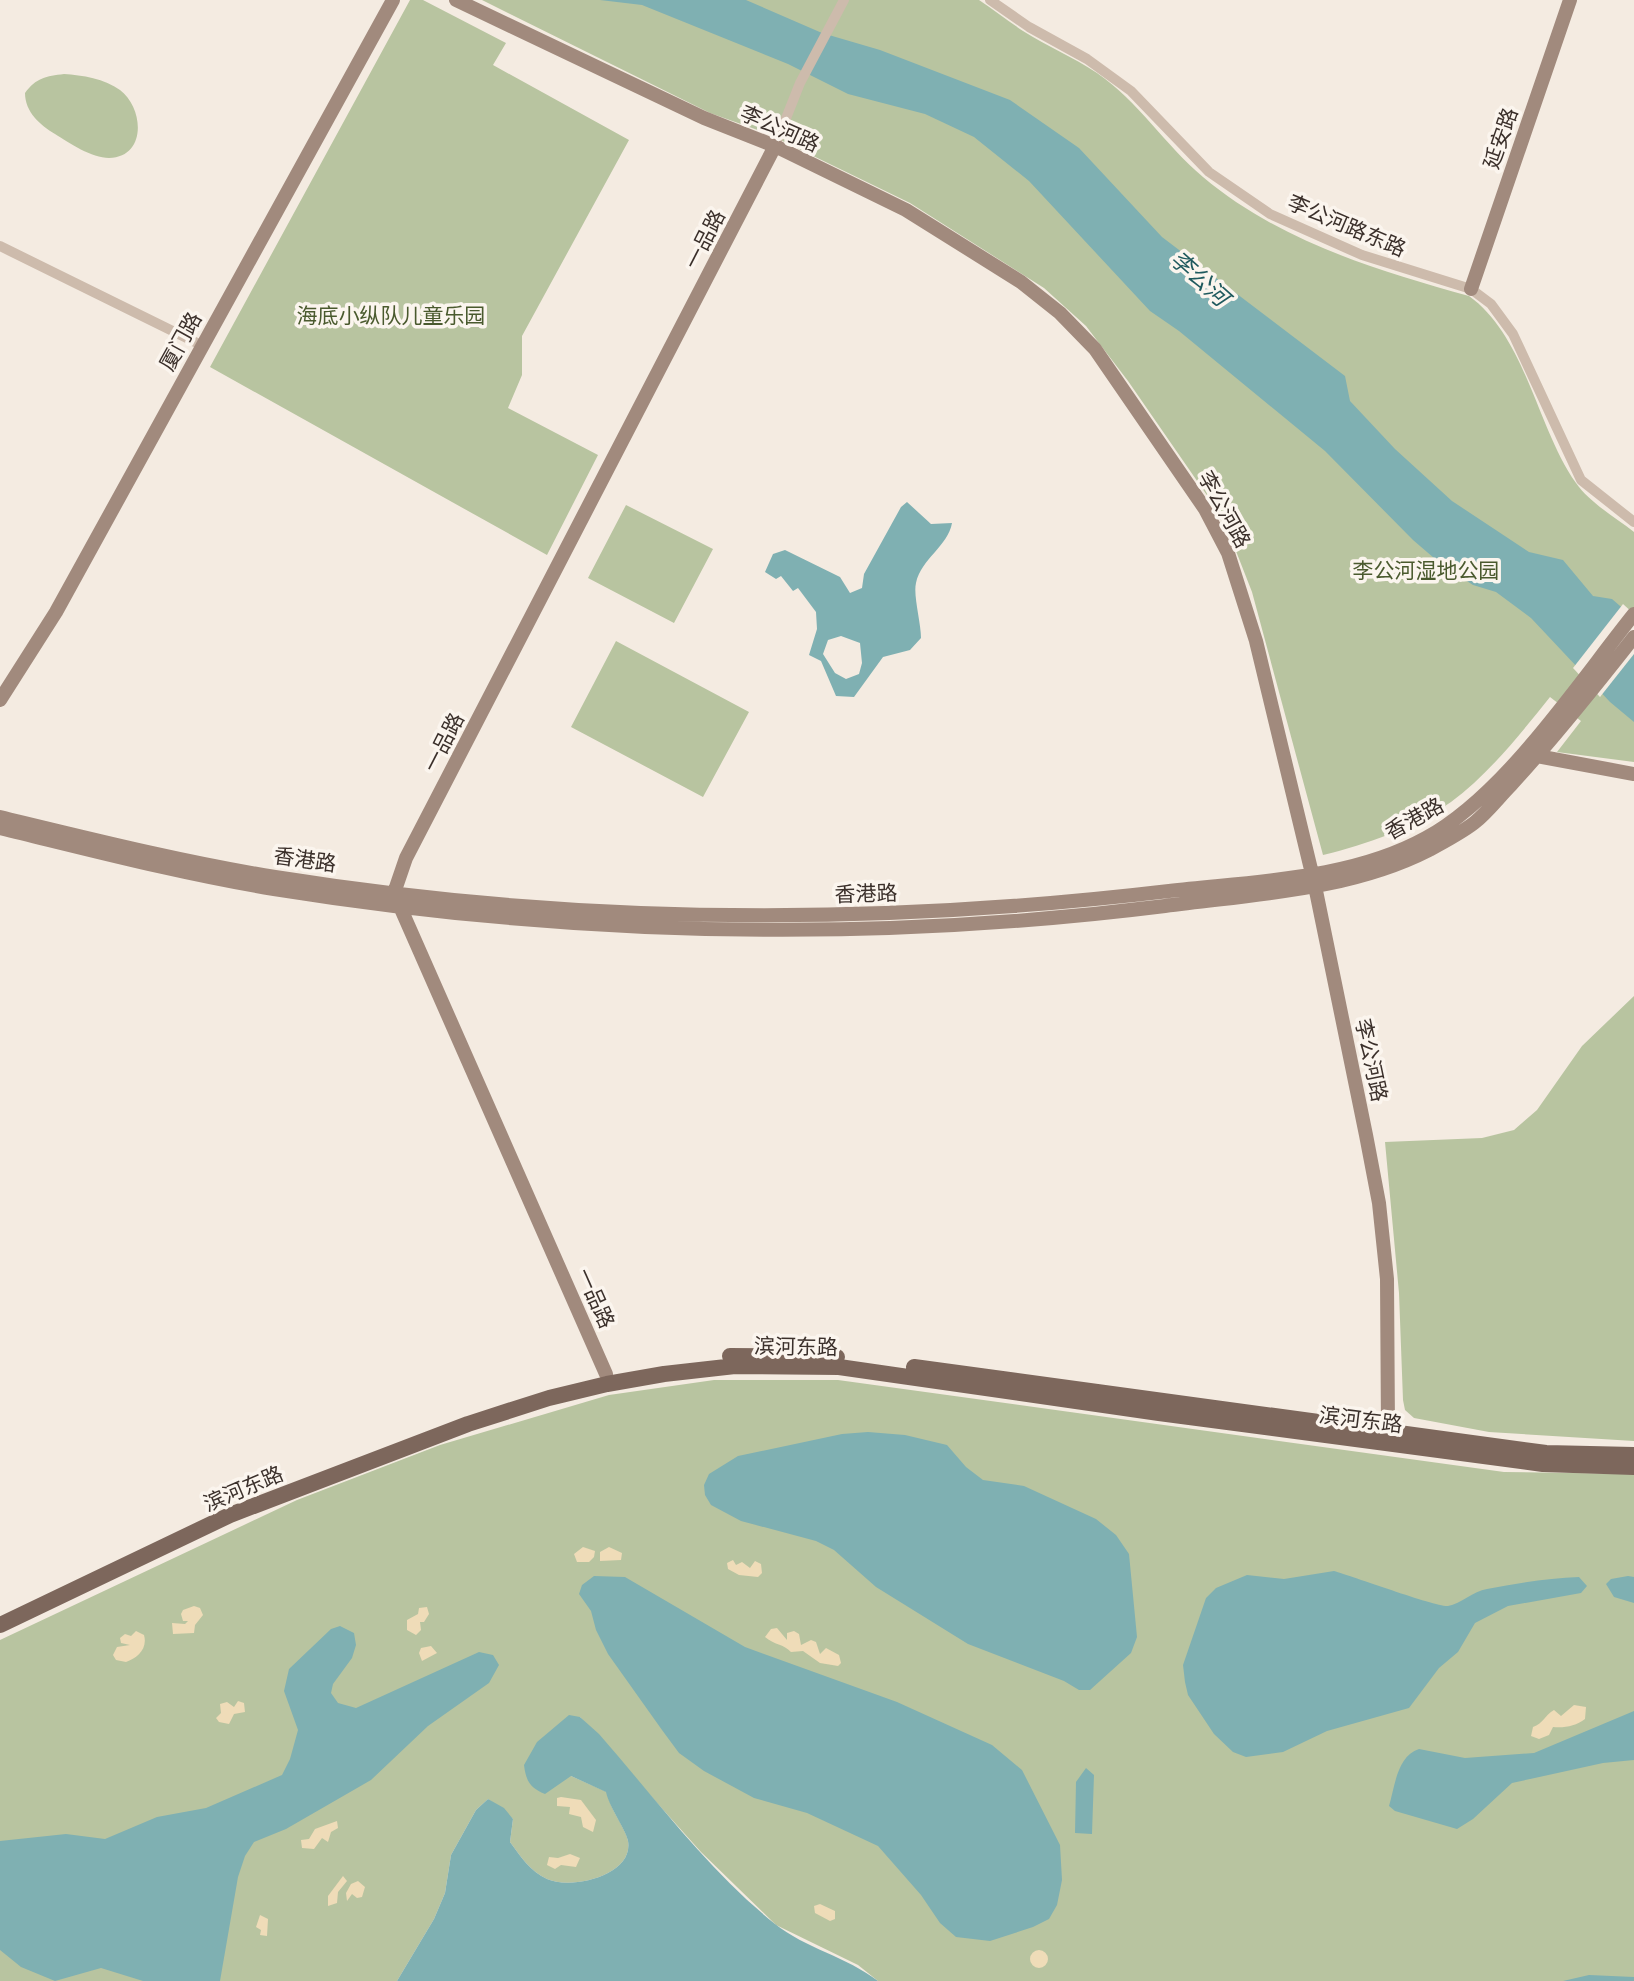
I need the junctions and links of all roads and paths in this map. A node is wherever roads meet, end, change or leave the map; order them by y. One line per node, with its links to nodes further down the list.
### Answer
1 (393, 0): 9 (street, 厦门路)
2 (456, 0): 6 (street, 李公河路)
3 (844, 0): 6 (street)
4 (990, 0): 8 (street, 李公河路东路)
5 (1570, 0): 8 (street, 延安路)
6 (775, 146): 18 (street, 李公河路); 19 (street, 一品路)
7 (0, 246): 9 (street)
8 (1471, 289): 10 (street, 李公河路东路)
9 (201, 345): 13 (street, 厦门路)
10 (1634, 522)
11 (1634, 614): 18 (street, 香港路)
12 (1634, 637): 14 (street, 香港路)
13 (0, 700)
14 (1537, 756): 15 (street); 18 (street, 香港路)
15 (1634, 774)
16 (0, 817): 19 (street, 香港路)
17 (0, 828): 19 (street, 香港路)
18 (1313, 880): 19 (street, 香港路); 21 (street, 李公河路)
19 (397, 900): 20 (street, 一品路)
20 (606, 1374): 21 (main road, 滨河东路); 24 (main road, 滨河东路)
21 (1388, 1430): 22 (main road, 滨河东路)
22 (1634, 1455)
23 (1634, 1467): 25 (main road, 滨河东路)
24 (0, 1614)
25 (0, 1625)

